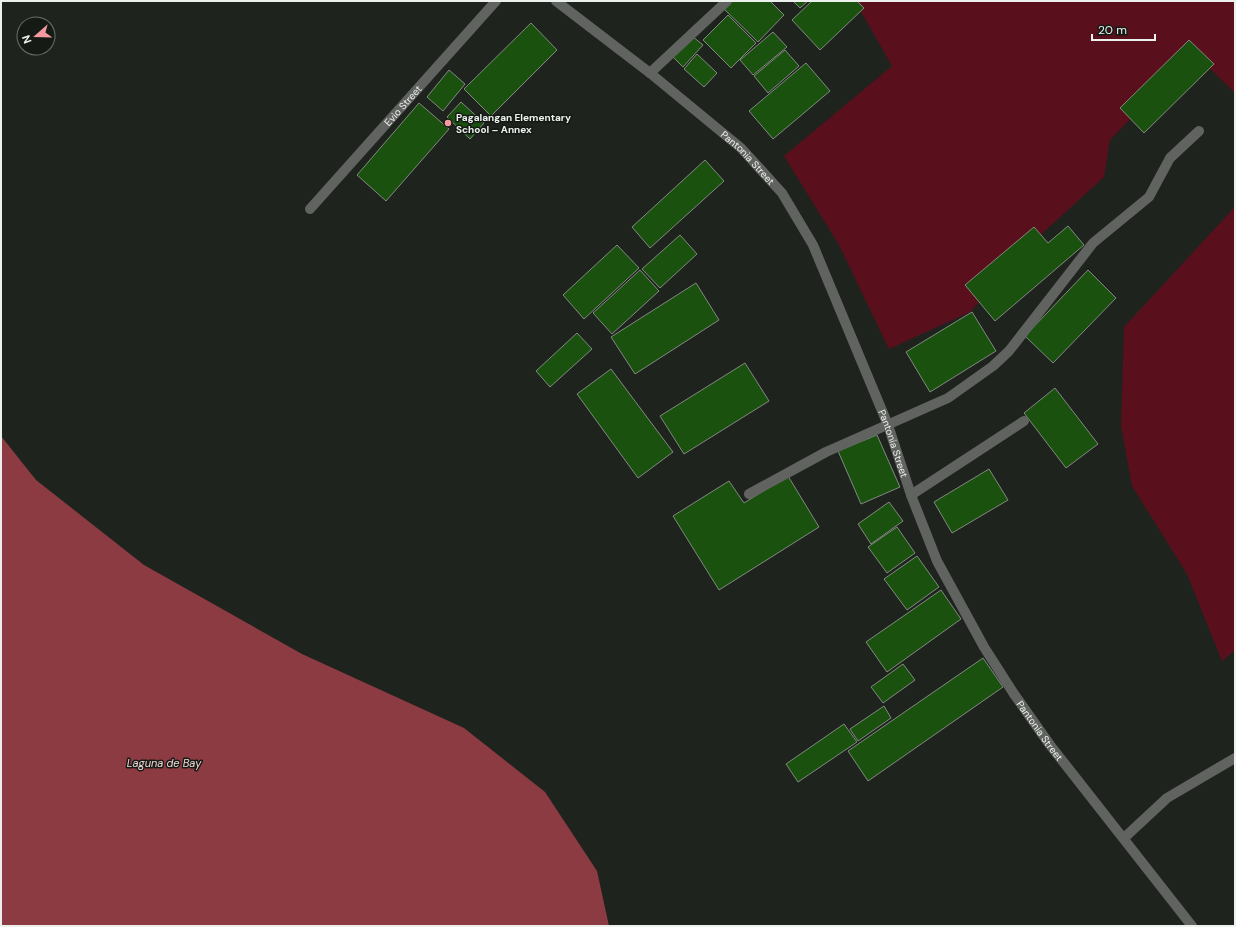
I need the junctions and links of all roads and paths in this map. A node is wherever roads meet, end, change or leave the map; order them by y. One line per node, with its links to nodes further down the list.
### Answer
1 (496, 1): 6 (street, Evio Street)
2 (556, 1): 4 (street, Pantonia Street)
3 (726, 1): 4 (street)
4 (650, 73): 8 (street, Pantonia Street)
5 (1198, 131): 8 (street)
6 (310, 209)
7 (1024, 421): 10 (street)
8 (888, 425): 9 (street); 10 (street, Pantonia Street)
9 (749, 494)
10 (911, 495): 12 (street, Pantonia Street)
11 (1235, 758): 12 (street)
12 (1124, 838): 13 (street, Pantonia Street)
13 (1192, 926)

